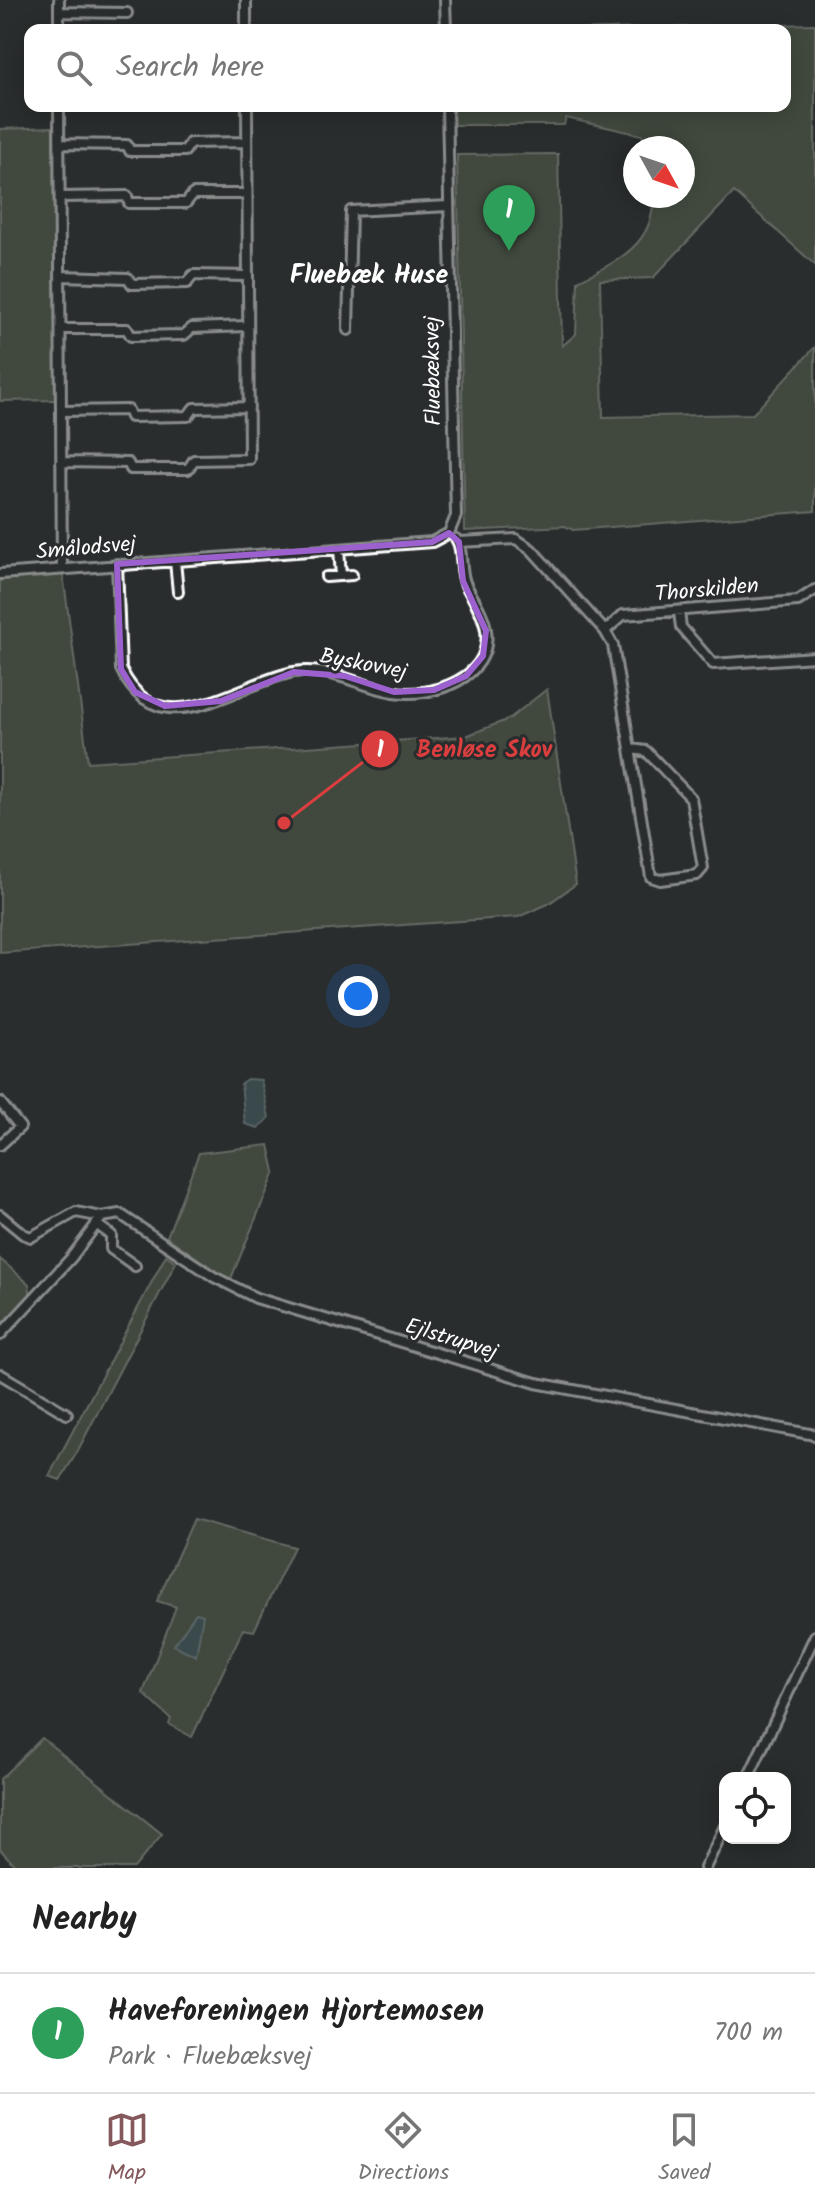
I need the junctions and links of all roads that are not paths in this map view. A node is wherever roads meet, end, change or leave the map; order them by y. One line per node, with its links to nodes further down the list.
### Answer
1 (59, 0): 4 (street)
2 (246, 0): 7 (street)
3 (445, 0): 8 (street)
4 (59, 12): 5 (street); 6 (street)
5 (127, 13)
6 (59, 24)
7 (246, 24)
8 (446, 24)
9 (59, 112): 13 (street)
10 (247, 112): 12 (street)
11 (447, 112): 16 (street, Fluebæksvej)
12 (247, 142): 13 (street); 14 (street)
13 (60, 144): 15 (street)
14 (247, 194): 15 (street); 18 (street)
15 (60, 197): 17 (street)
16 (449, 206): 21 (street); 25 (street, Fluebæksvej)
17 (61, 276): 18 (street); 20 (street)
18 (248, 276): 19 (street)
19 (248, 326): 20 (street); 22 (street)
20 (61, 329): 23 (street)
21 (348, 330)
22 (249, 407): 23 (street); 24 (street)
23 (61, 411): 24 (street)
24 (61, 462): 30 (street)
25 (449, 533): 26 (street); 27 (street, Smålodsvej)
26 (459, 542): 29 (street, Byskovvej); 38 (street)
27 (339, 549): 28 (street, Smålodsvej); 33 (street)
28 (175, 561): 29 (street, Smålodsvej); 36 (street)
29 (117, 564): 30 (street, Smålodsvej)
30 (62, 569): 31 (street, Smålodsvej)
31 (0, 574)
32 (352, 575): 33 (street)
33 (341, 576): 34 (street)
34 (326, 577)
35 (815, 590): 37 (street, Thorskilden)
36 (178, 592)
37 (679, 612): 38 (street, Thorskilden); 39 (street)
38 (605, 631): 40 (street)
39 (815, 657)
40 (631, 749): 40 (street)
41 (0, 1102): 42 (street)
42 (0, 1145)
43 (0, 1215): 44 (street, Ejlstrupvej)
44 (99, 1221): 45 (street); 46 (street); 49 (street, Ejlstrupvej)
45 (135, 1266)
46 (0, 1335)
47 (0, 1374): 48 (street)
48 (67, 1414)
49 (815, 1435)
50 (815, 1636): 51 (street)
51 (751, 1772)
52 (719, 1839): 53 (street)
53 (705, 1868)

